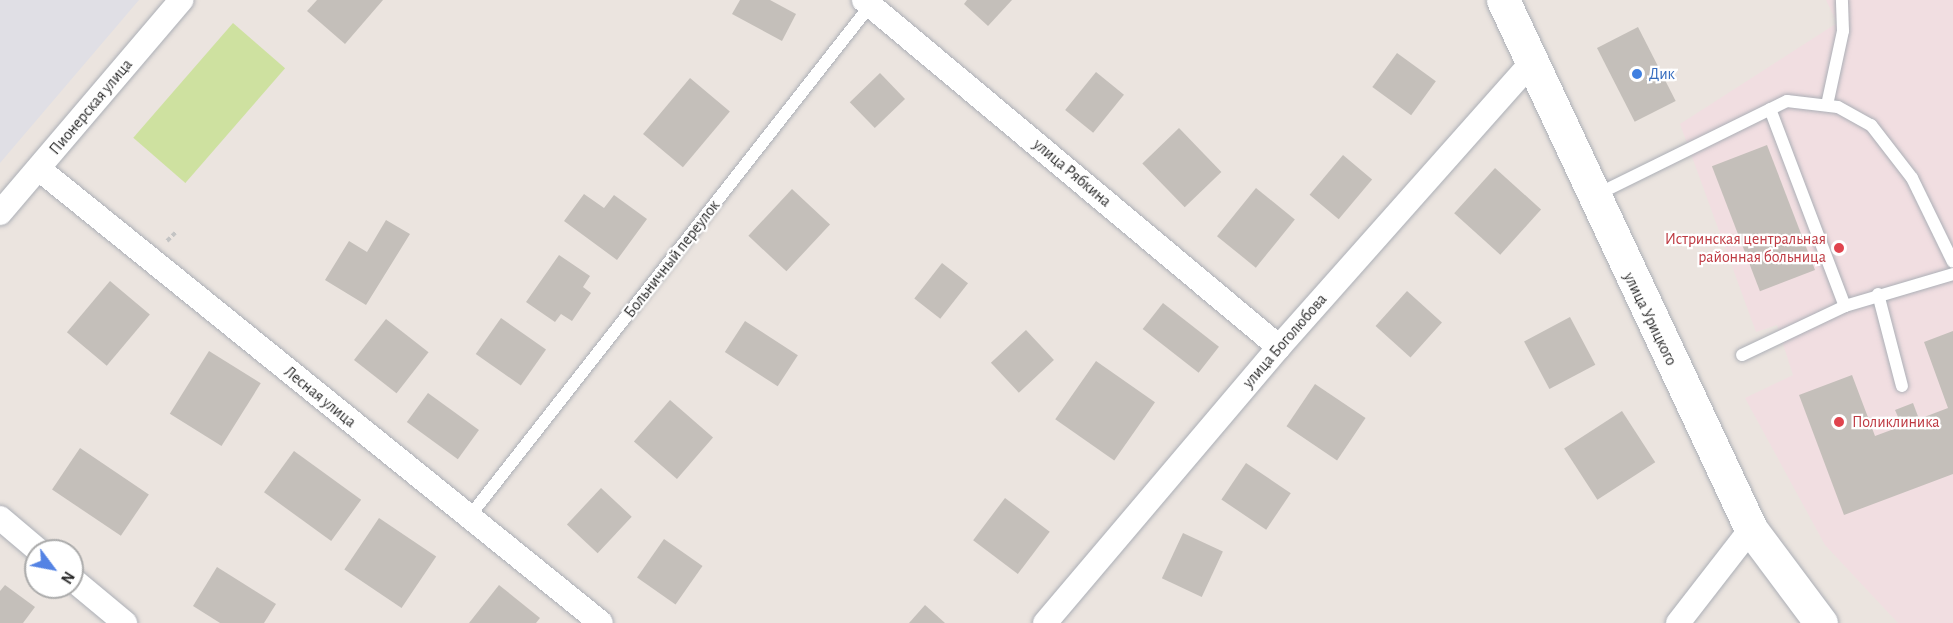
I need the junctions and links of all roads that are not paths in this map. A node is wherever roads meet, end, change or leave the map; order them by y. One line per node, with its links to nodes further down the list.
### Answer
1 (181, 0): 8 (street, Пионерская улица)
2 (1503, 0): 5 (street, улица Урицкого)
3 (1842, 0): 6 (lane)
4 (870, 2): 15 (street, улица Рябкина); 19 (lane, Больничный переулок)
5 (1531, 63): 9 (street, улица Урицкого); 15 (street, улица Боголюбова)
6 (1827, 105): 7 (lane); 11 (lane)
7 (1770, 109): 9 (lane); 14 (lane)
8 (39, 169): 10 (street, Пионерская улица); 19 (street, Лесная улица)
9 (1593, 197): 20 (street, улица Урицкого)
10 (0, 213)
11 (1953, 262)
12 (1953, 274): 13 (lane)
13 (1878, 294): 14 (lane); 17 (lane)
14 (1845, 306): 16 (lane)
15 (1279, 347): 25 (street, улица Боголюбова)
16 (1742, 355)
17 (1902, 386)
18 (0, 518): 21 (street)
19 (469, 518): 24 (street, Лесная улица)
20 (1751, 529): 26 (street); 27 (street, улица Урицкого)
21 (25, 539)
22 (84, 589): 23 (street)
23 (125, 623)
24 (601, 623)
25 (1045, 623)
26 (1678, 623)
27 (1821, 623)

